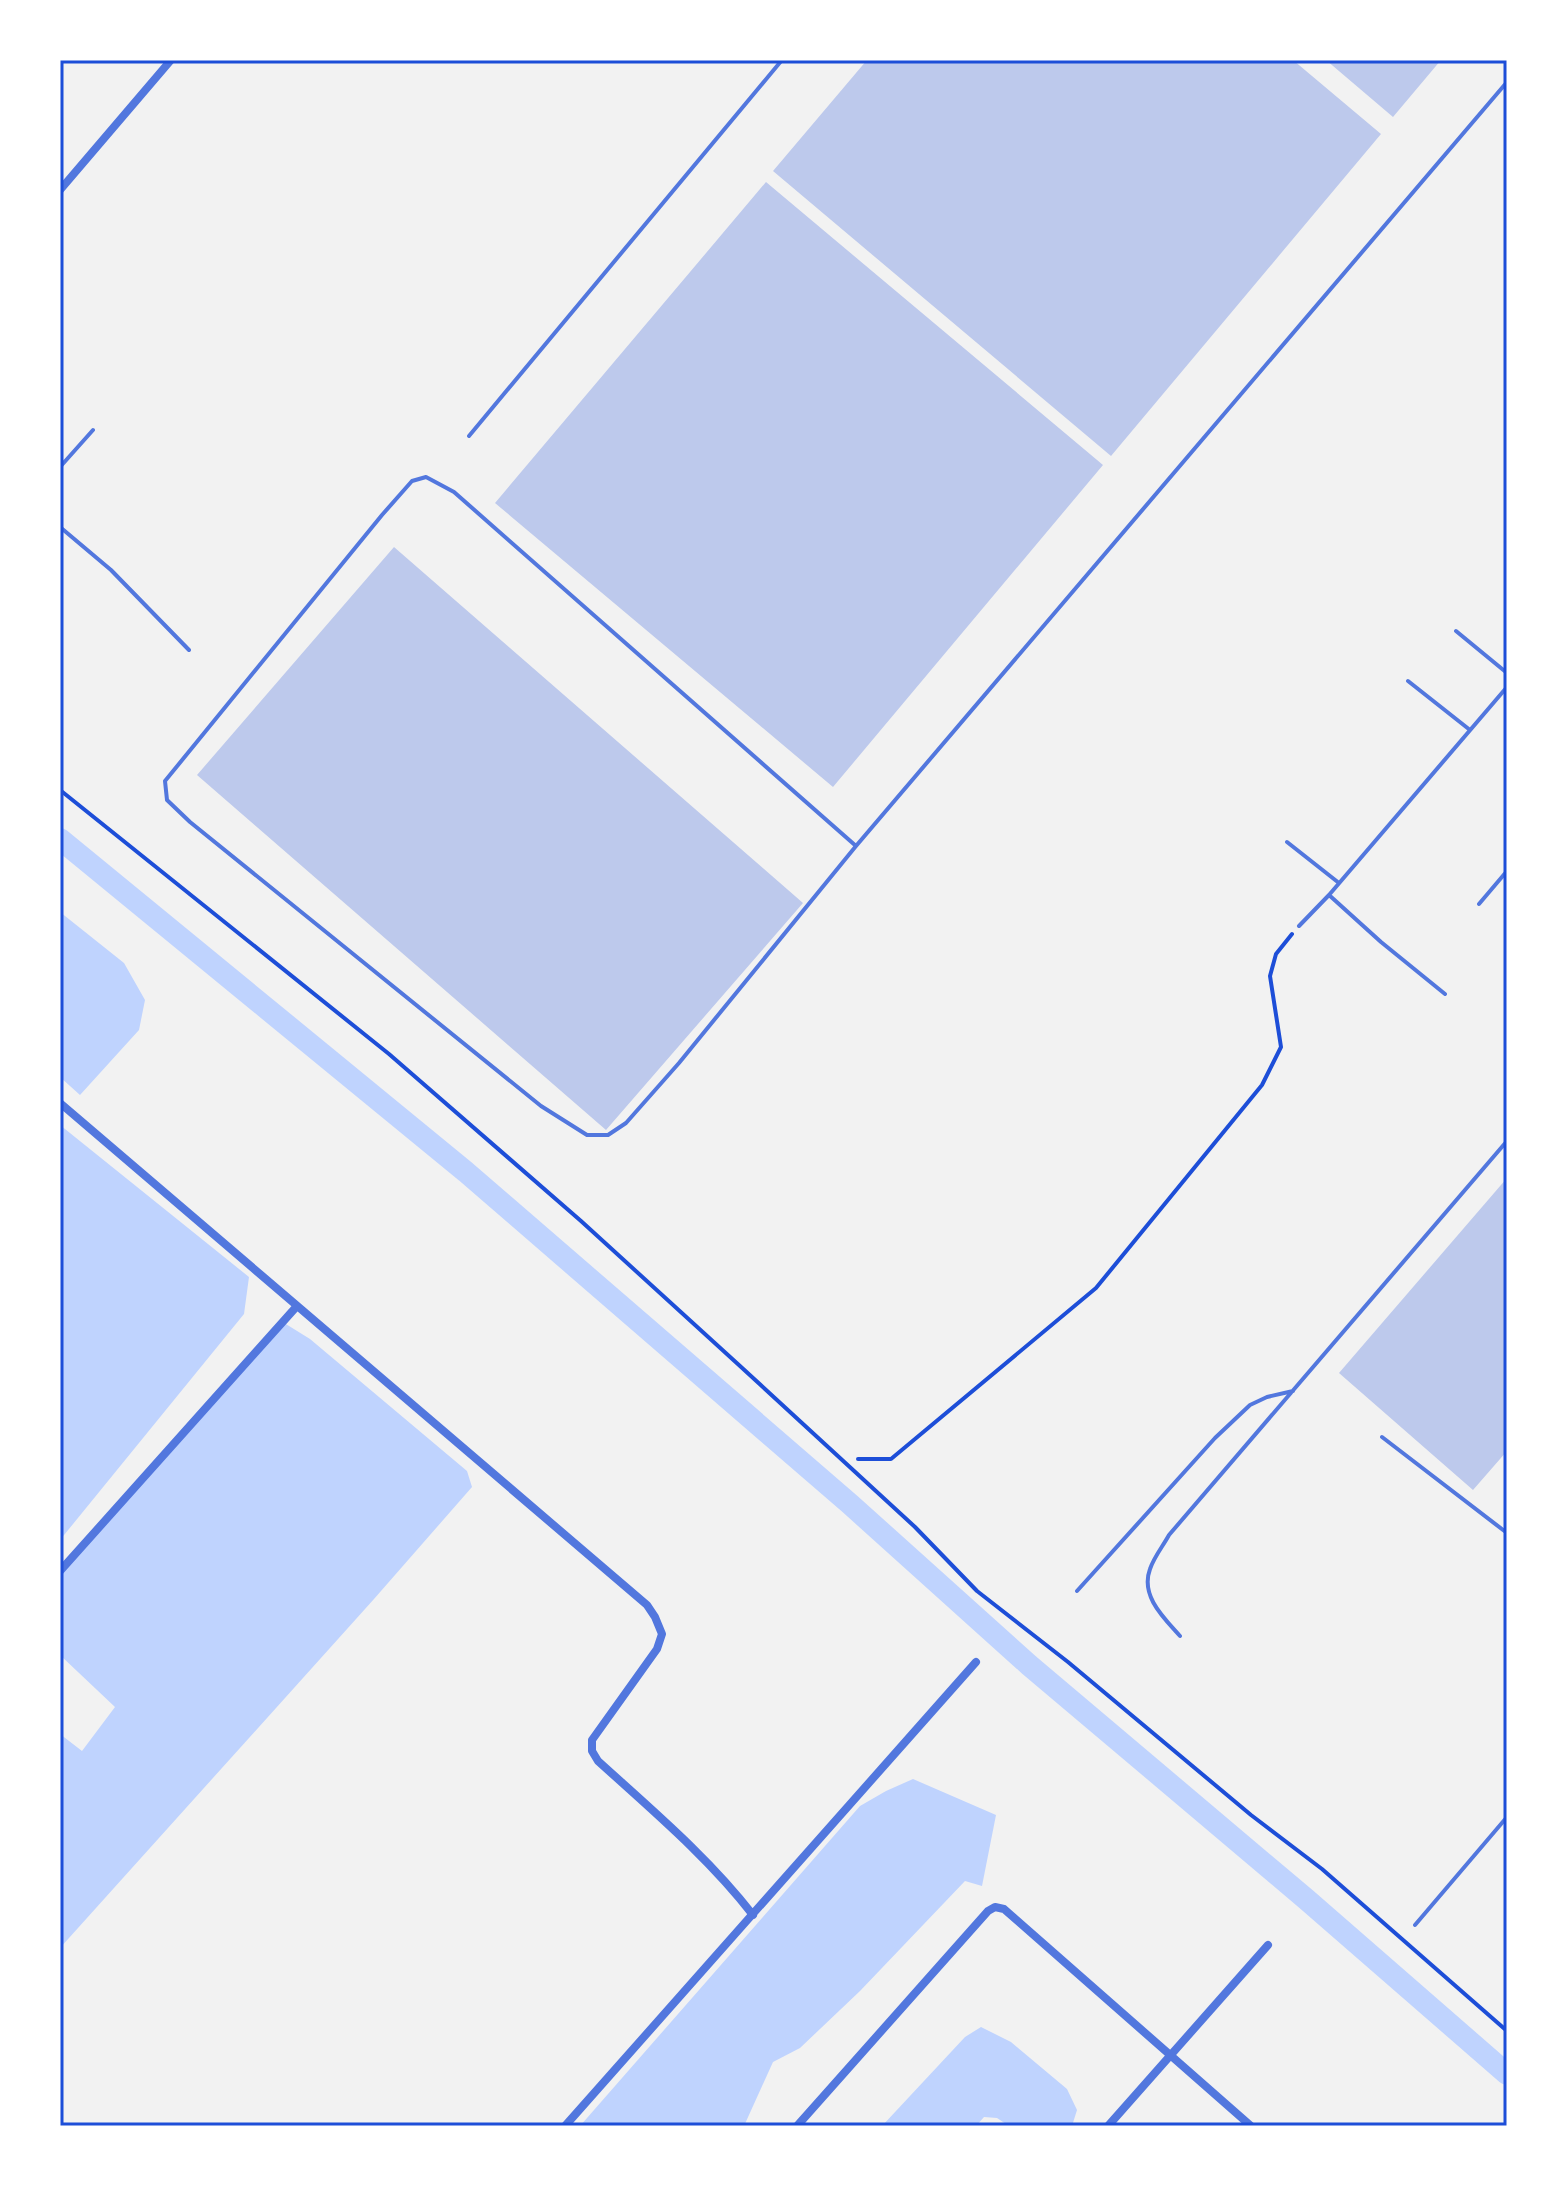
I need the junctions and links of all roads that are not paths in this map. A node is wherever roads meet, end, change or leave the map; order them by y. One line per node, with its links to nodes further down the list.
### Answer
1 (171, 60): 4 (street)
2 (782, 60): 6 (lane)
3 (1507, 82): 16 (lane)
4 (60, 190)
5 (93, 430): 7 (lane)
6 (469, 436)
7 (60, 467)
8 (60, 527): 10 (lane)
9 (1456, 631): 11 (lane)
10 (189, 650)
11 (1507, 673)
12 (1408, 681): 14 (lane)
13 (1507, 687): 14 (lane)
14 (1470, 730): 18 (lane)
15 (1287, 842): 18 (lane)
16 (856, 846): 16 (lane)
17 (1507, 871): 20 (lane)
18 (1339, 883): 19 (lane)
19 (1329, 895): 21 (lane); 22 (lane)
20 (1479, 904)
21 (1299, 926)
22 (1445, 994)
23 (60, 1103): 25 (street)
24 (1507, 1141): 26 (lane)
25 (297, 1306): 29 (street); 34 (street)
26 (1293, 1391): 30 (lane); 31 (lane)
27 (1382, 1437): 28 (lane)
28 (1507, 1533)
29 (60, 1571)
30 (1077, 1591)
31 (1180, 1636)
32 (976, 1662): 34 (street)
33 (1507, 1817): 35 (lane)
34 (753, 1915): 38 (street)
35 (1415, 1925)
36 (1268, 1945): 37 (street)
37 (1170, 2055): 39 (street); 40 (street); 41 (street)
38 (565, 2126)
39 (797, 2126)
40 (1108, 2126)
41 (1251, 2126)

